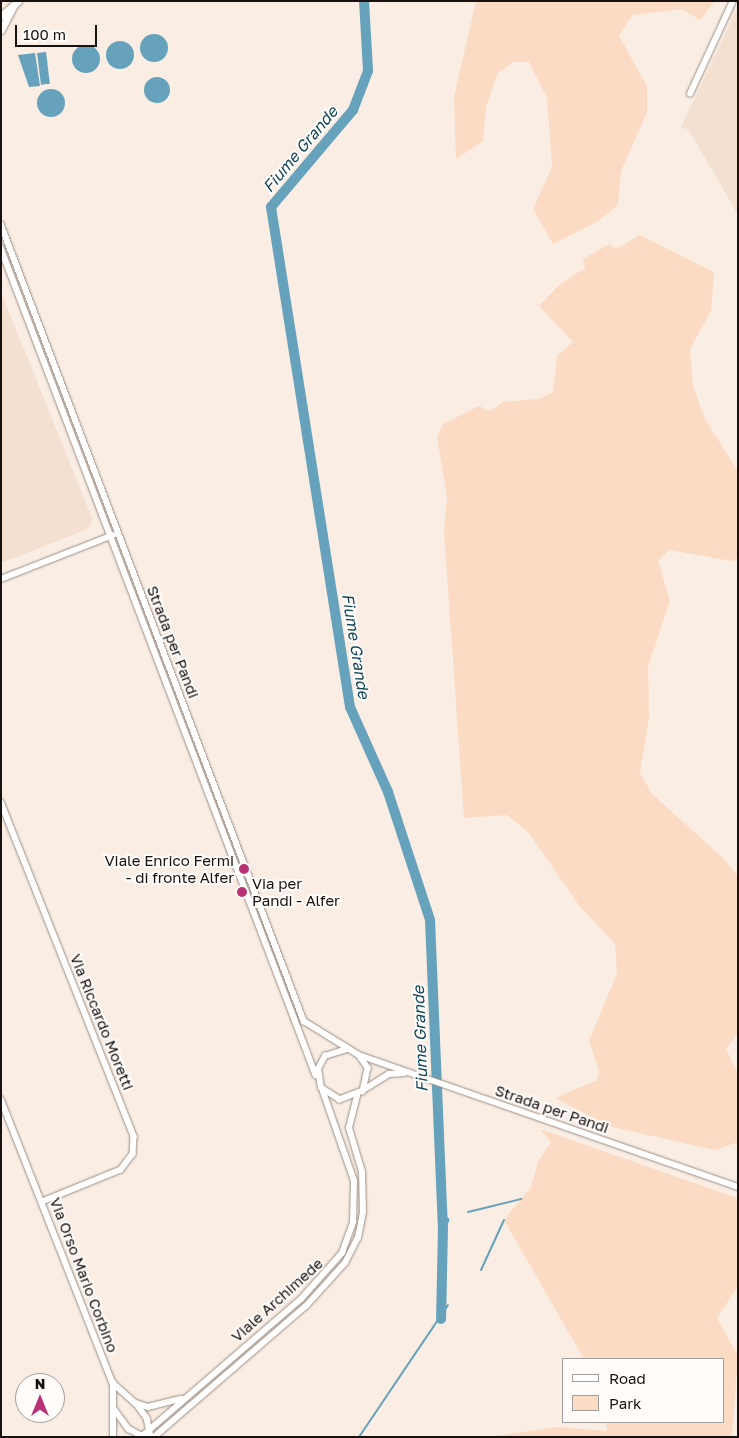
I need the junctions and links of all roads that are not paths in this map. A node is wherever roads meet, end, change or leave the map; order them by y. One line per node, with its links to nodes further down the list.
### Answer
1 (733, 1): 5 (street)
2 (16, 3): 3 (street); 4 (street)
3 (1, 16)
4 (1, 30)
5 (690, 94)
6 (1, 224): 8 (street, Strada per Pandi)
7 (1, 248): 9 (street, Strada per Pandi)
8 (118, 533): 9 (street); 12 (street, Strada per Pandi)
9 (110, 536): 10 (street); 15 (street, Strada per Pandi)
10 (1, 579)
11 (1, 802): 20 (street, Via Riccardo Moretti)
12 (346, 1049): 13 (street, Strada per Pandi); 15 (street)
13 (359, 1055): 14 (street, Strada per Pandi); 16 (street)
14 (409, 1073): 16 (street); 19 (street, Strada per Pandi)
15 (320, 1085): 17 (street); 22 (street, Viale Archimede)
16 (363, 1091): 17 (street)
17 (357, 1096): 28 (street, Viale Archimede)
18 (1, 1099): 20 (street, Via Orso Mario Corbino)
19 (738, 1187)
20 (42, 1202): 21 (street, Via Orso Mario Corbino)
21 (113, 1383): 23 (street, Via Orso Mario Corbino); 24 (street)
22 (186, 1397): 23 (street); 25 (street, Viale Archimede)
23 (135, 1403): 25 (street, Via Orso Mario Corbino)
24 (115, 1410): 26 (street); 27 (street)
25 (149, 1430): 26 (street, Viale Archimede); 28 (street, Via Orso Mario Corbino)
26 (142, 1436)
27 (113, 1437)
28 (152, 1437)

